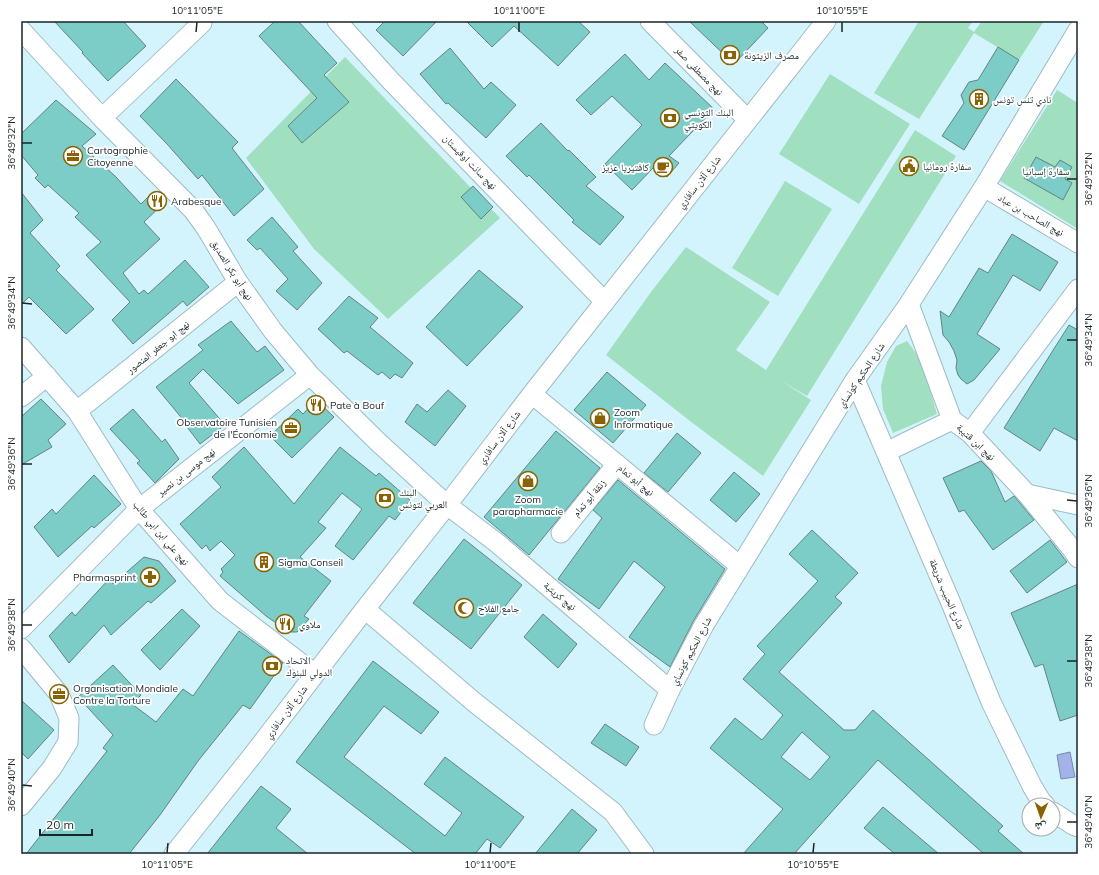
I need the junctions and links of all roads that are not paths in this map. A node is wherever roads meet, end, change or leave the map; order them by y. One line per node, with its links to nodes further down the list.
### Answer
1 (337, 21): 13 (street, نهج سانت اوقيستان)
2 (650, 21): 8 (street, نهج مصطفى صفر)
3 (826, 21): 8 (street, شارع آلان سافاري)
4 (202, 23): 7 (street)
5 (21, 30): 7 (street, نهج أبو بكر الصديق)
6 (1078, 30): 9 (street, شارع الحكيم كونساي)
7 (102, 118): 11 (street, نهج أبو بكر الصديق)
8 (748, 120): 13 (street, شارع آلان سافاري)
9 (984, 187): 10 (street, نهج الصاحب بن عباد); 14 (street, شارع الحكيم كونساي)
10 (1078, 243)
11 (238, 282): 17 (street, نهج أبو بكر الصديق); 21 (street, نهج ابو جعفر المنصور)
12 (1078, 289): 23 (street)
13 (604, 302): 19 (street, شارع آلان سافاري)
14 (909, 304): 18 (street, شارع الحكيم كونساي); 22 (street, نهج ابن قتيبة)
15 (21, 347): 16 (street, نهج علي ابن ابي طالب)
16 (47, 376): 20 (street); 21 (street, نهج علي ابن ابي طالب)
17 (310, 376): 27 (street, نهج أبو بكر الصديق); 29 (street, نهج موسى بن نصير)
18 (855, 380): 24 (street, شارع الحبيب شريطة); 32 (street, شارع الحكيم كونساي)
19 (532, 394): 25 (street, نهج أبو تمام); 27 (street, شارع آلان سافاري)
20 (21, 397)
21 (77, 411): 29 (street, نهج علي ابن ابي طالب)
22 (952, 420): 23 (street, نهج ابن قتيبة); 24 (street)
23 (970, 434): 26 (street, نهج ابن قتيبة)
24 (886, 452): 39 (street, شارع الحبيب شريطة)
25 (617, 464): 30 (street, زنقة أبو تمام); 32 (street, نهج أبو تمام)
26 (1027, 494): 28 (street); 31 (street, نهج ابن قتيبة)
27 (447, 505): 33 (street, شارع آلان سافاري); 37 (street, نهج كريتبة)
28 (1078, 505)
29 (139, 509): 34 (street, نهج موسى بن نصير); 36 (street, نهج علي ابن ابي طالب)
30 (561, 533)
31 (1076, 551)
32 (740, 566): 37 (street, شارع الحكيم كونساي)
33 (365, 609): 36 (street, شارع آلان سافاري); 44 (street)
34 (21, 629)
35 (21, 648): 40 (street)
36 (315, 674): 43 (street, شارع آلان سافاري)
37 (670, 690): 38 (street, شارع الحكيم كونساي)
38 (654, 725)
39 (1039, 797)
40 (21, 806)
41 (1061, 817): 42 (street)
42 (1078, 827)
43 (174, 854)
44 (644, 854)

